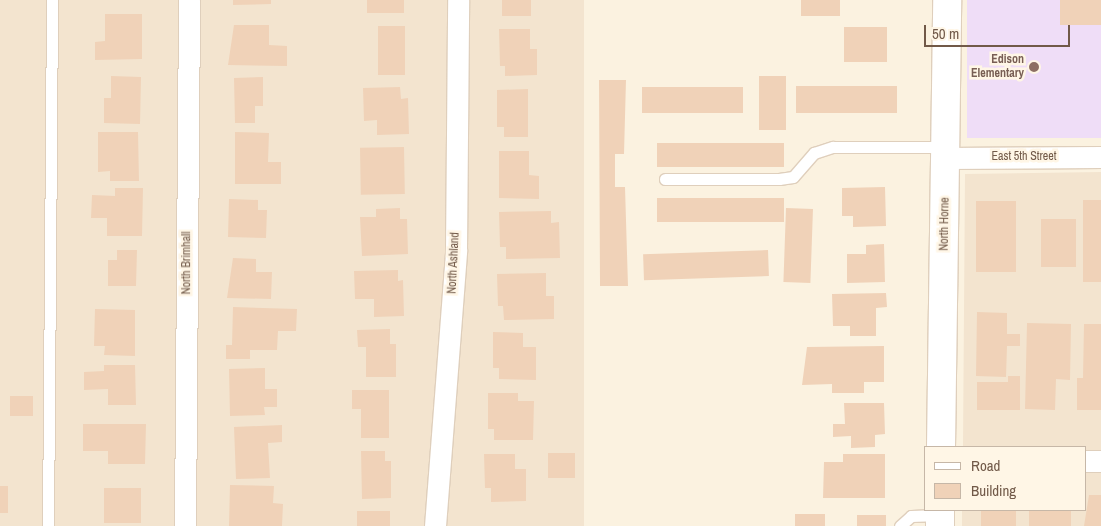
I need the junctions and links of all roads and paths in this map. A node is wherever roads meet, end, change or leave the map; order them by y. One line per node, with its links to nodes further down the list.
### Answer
1 (52, 0): 12 (lane)
2 (189, 0): 13 (street, North Brimhall)
3 (458, 0): 14 (street, North Ashland)
4 (947, 0): 5 (street, North Horne)
5 (946, 153): 6 (street, East 5th Street); 7 (lane); 8 (street, North Horne)
6 (1101, 157)
7 (665, 179)
8 (941, 446)
9 (1086, 460): 10 (street)
10 (1101, 460)
11 (940, 517): 15 (lane)
12 (48, 526)
13 (185, 526)
14 (435, 526)
15 (900, 526)

